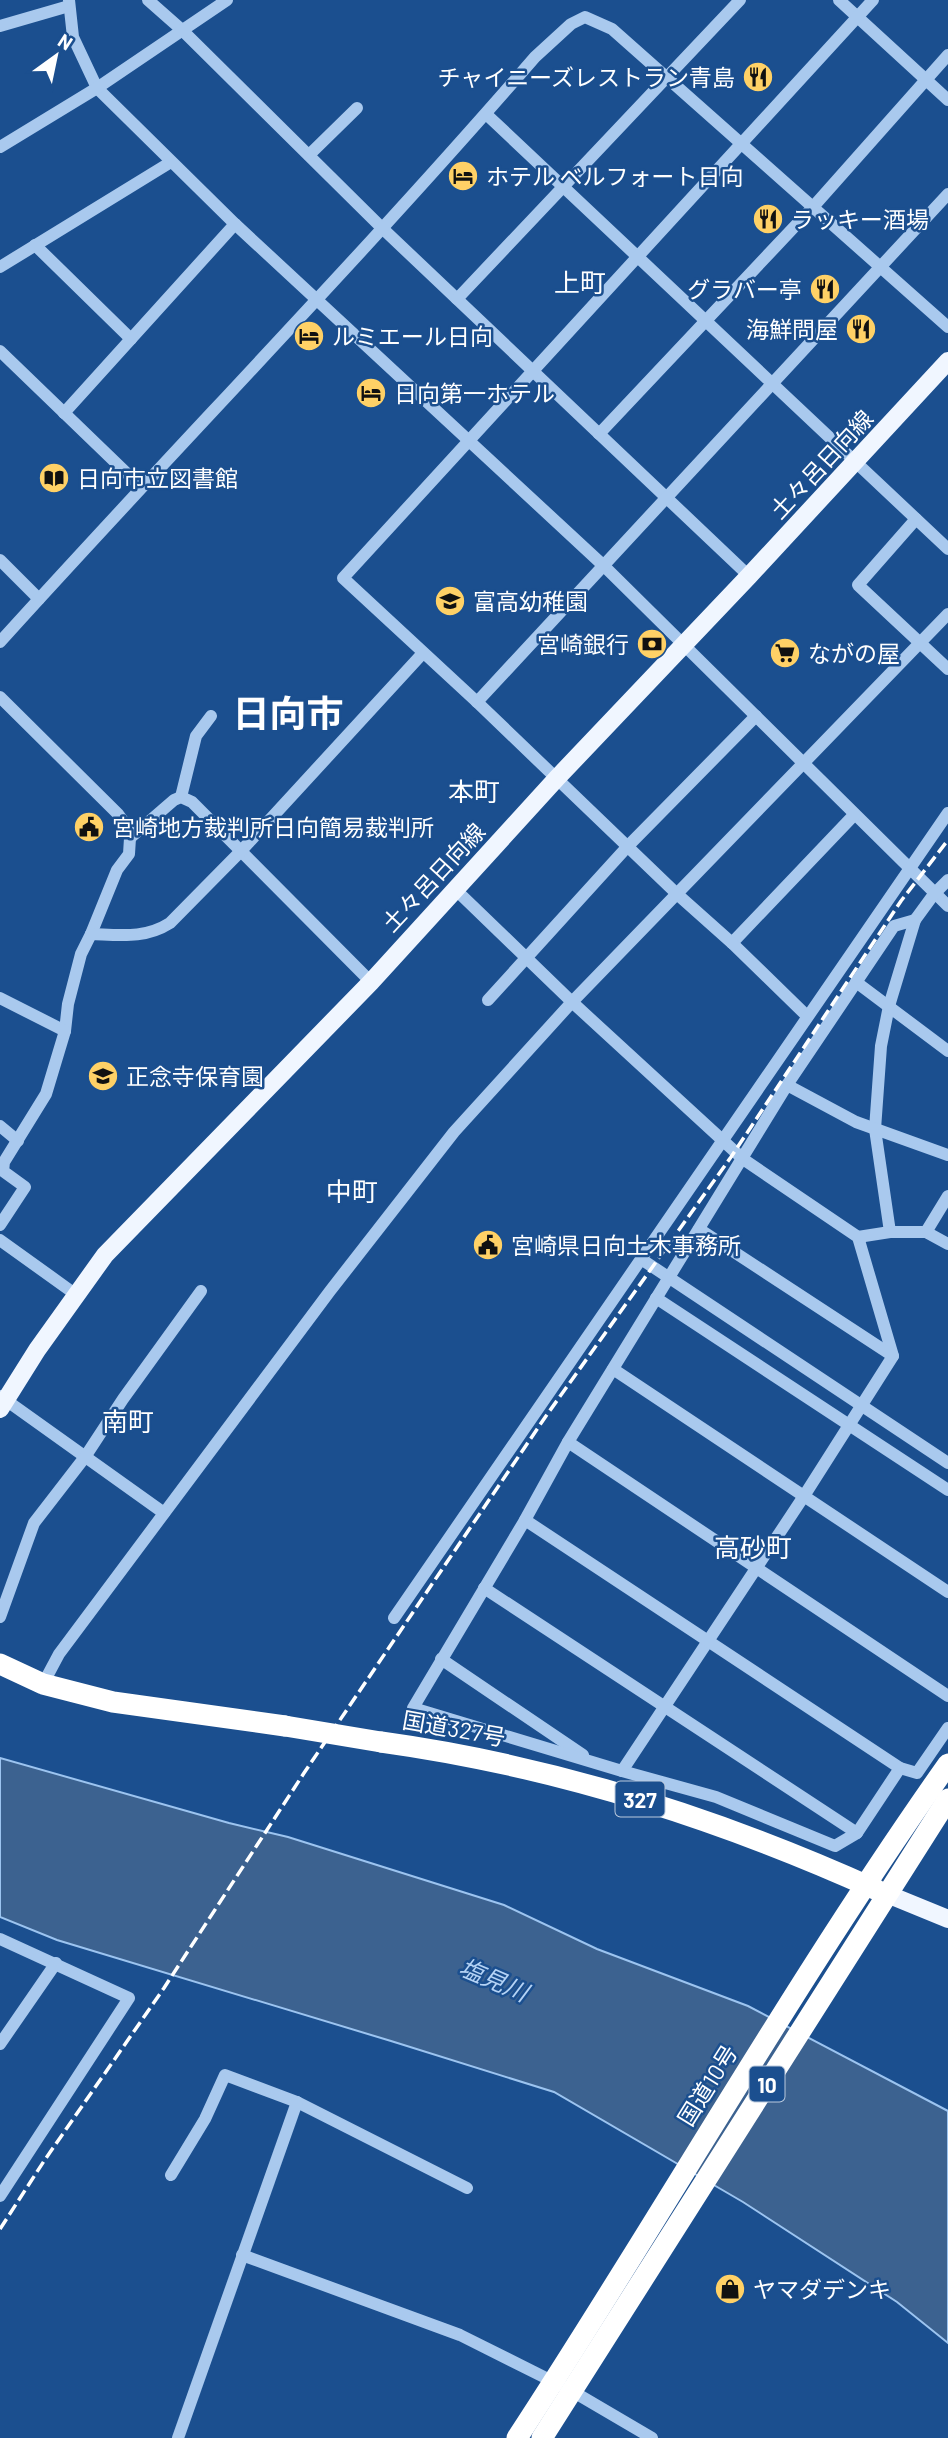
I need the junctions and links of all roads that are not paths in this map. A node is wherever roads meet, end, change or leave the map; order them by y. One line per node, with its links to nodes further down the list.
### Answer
1 (148, 0): 9 (street)
2 (227, 0): 9 (street)
3 (740, 0): 11 (street)
4 (839, 0): 7 (street)
5 (873, 0): 7 (street)
6 (69, 3): 8 (street); 13 (street)
7 (858, 17): 12 (street); 17 (street)
8 (0, 26)
9 (182, 30): 13 (street); 19 (street)
10 (948, 55): 12 (street)
11 (668, 76): 16 (street); 17 (street); 21 (street)
12 (926, 79): 14 (street); 23 (street)
13 (97, 88): 18 (street); 20 (street)
14 (948, 100)
15 (357, 108): 19 (street)
16 (486, 114): 21 (street); 25 (street)
17 (741, 142): 23 (street); 27 (street)
18 (0, 147)
19 (309, 155): 25 (street)
20 (171, 162): 24 (street); 26 (street)
21 (562, 186): 27 (street); 30 (street)
22 (948, 194): 29 (street)
23 (813, 206): 29 (street); 32 (street)
24 (235, 224): 31 (street); 34 (street)
25 (382, 227): 30 (street); 31 (street)
26 (35, 245): 28 (street); 34 (street)
27 (637, 257): 32 (street); 37 (street)
28 (0, 267)
29 (880, 267): 33 (street); 38 (street)
30 (457, 299): 37 (street)
31 (316, 300): 41 (street); 43 (street)
32 (705, 321): 38 (street); 40 (street)
33 (948, 327)
34 (131, 338): 39 (street)
35 (0, 351): 39 (street)
36 (948, 361): 42 (main road, 土々呂日向線)
37 (533, 371): 40 (street); 41 (street)
38 (772, 384): 42 (street); 44 (street)
39 (64, 413): 43 (street)
40 (599, 434): 44 (street)
41 (468, 442): 48 (street); 55 (street)
42 (855, 463): 45 (street); 49 (main road, 土々呂日向線)
43 (141, 487): 50 (street)
44 (666, 498): 48 (street); 49 (street)
45 (916, 519): 46 (street); 54 (street)
46 (948, 549)
47 (0, 560): 50 (street)
48 (605, 567): 53 (street); 58 (street)
49 (749, 576): 53 (main road, 土々呂日向線)
50 (39, 599): 52 (street)
51 (948, 614): 54 (street)
52 (0, 642)
53 (685, 644): 60 (street); 62 (main road, 土々呂日向線)
54 (920, 644): 56 (street); 61 (street)
55 (423, 653): 58 (street); 68 (street)
56 (948, 669)
57 (0, 697): 66 (street)
58 (477, 702): 62 (street)
59 (211, 716): 63 (street)
60 (756, 716): 61 (street); 67 (street)
61 (803, 763): 65 (street); 72 (street)
62 (557, 778): 67 (street); 71 (main road, 土々呂日向線)
63 (181, 797): 66 (street); 68 (street)
64 (948, 813): 69 (street)
65 (854, 815): 69 (street); 77 (street)
66 (130, 838): 76 (street)
67 (628, 846): 72 (street); 78 (street)
68 (241, 851): 76 (street); 79 (street)
69 (908, 868): 73 (street); 85 (street)
70 (948, 880): 73 (street)
71 (456, 890): 78 (street); 79 (main road, 土々呂日向線)
72 (677, 894): 77 (street); 83 (street)
73 (934, 894): 74 (street); 75 (street)
74 (948, 906)
75 (915, 920): 80 (street); 84 (street)
76 (91, 934): 86 (street)
77 (732, 943): 85 (street)
78 (526, 959): 82 (street); 83 (street)
79 (371, 982): 106 (main road, 土々呂日向線)
80 (856, 982): 84 (street); 88 (street)
81 (0, 999): 86 (street)
82 (488, 1000)
83 (572, 1002): 91 (street); 118 (street)
84 (889, 1006): 87 (street); 90 (street)
85 (807, 1016): 91 (street)
86 (65, 1031): 92 (street)
87 (948, 1051)
88 (787, 1085): 90 (street); 94 (street)
89 (0, 1126): 92 (street)
90 (875, 1129): 93 (street); 98 (street)
91 (722, 1140): 94 (street); 103 (street)
92 (18, 1141): 96 (street)
93 (948, 1156)
94 (743, 1158): 97 (street); 100 (street)
95 (948, 1196): 99 (street)
96 (0, 1225)
97 (699, 1229): 104 (street); 108 (street)
98 (890, 1232): 99 (street); 100 (street)
99 (926, 1232): 102 (street)
100 (858, 1237): 108 (street)
101 (0, 1240): 106 (street)
102 (948, 1244)
103 (641, 1259): 104 (street); 124 (street)
104 (668, 1279): 107 (street); 111 (street)
105 (201, 1292): 114 (street)
106 (75, 1294): 110 (main road, 土々呂日向線)
107 (656, 1298): 109 (street); 112 (street)
108 (893, 1356): 111 (street)
109 (612, 1369): 113 (street); 117 (street)
110 (2, 1402): 114 (street)
111 (860, 1406): 112 (street); 115 (street)
112 (848, 1425): 116 (street); 117 (street)
113 (568, 1441): 119 (street); 120 (street)
114 (85, 1457): 118 (street); 123 (street)
115 (948, 1463)
116 (948, 1490)
117 (804, 1496): 120 (street); 122 (street)
118 (164, 1513): 128 (street)
119 (525, 1520): 121 (street); 125 (street)
120 (756, 1567): 125 (street); 129 (street)
121 (484, 1588): 126 (street); 130 (street)
122 (948, 1592)
123 (0, 1617)
124 (394, 1618)
125 (708, 1639): 130 (street); 134 (street)
126 (441, 1659): 132 (street); 132 (street)
127 (0, 1664): 128 (highway, 国道327号 / 327)
128 (43, 1684): 138 (highway, 国道327号 / 327, bridge)
129 (948, 1696)
130 (663, 1707): 135 (street); 137 (street)
131 (948, 1728): 134 (street)
132 (595, 1763): 135 (street)
133 (948, 1764): 138 (highway, 国道10号 / 10)
134 (900, 1768): 137 (street)
135 (622, 1771): 137 (street)
136 (948, 1799): 139 (highway, 国道10号 / 10)
137 (857, 1833)
138 (866, 1885): 139 (highway, 国道327号 / 327); 149 (highway, 国道10号 / 10)
139 (887, 1894): 140 (main road); 149 (highway, 国道10号 / 10)
140 (948, 1919)
141 (0, 1939): 142 (street)
142 (56, 1963): 143 (street); 147 (street)
143 (0, 2044)
144 (296, 2102): 145 (street); 146 (street); 148 (street)
145 (171, 2175)
146 (467, 2188)
147 (0, 2196)
148 (242, 2255): 149 (street); 150 (street)
149 (563, 2386): 151 (highway, 国道10号 / 10); 152 (highway, 国道10号 / 10); 153 (street)
150 (178, 2438)
151 (517, 2438)
152 (542, 2438)
153 (652, 2438)

